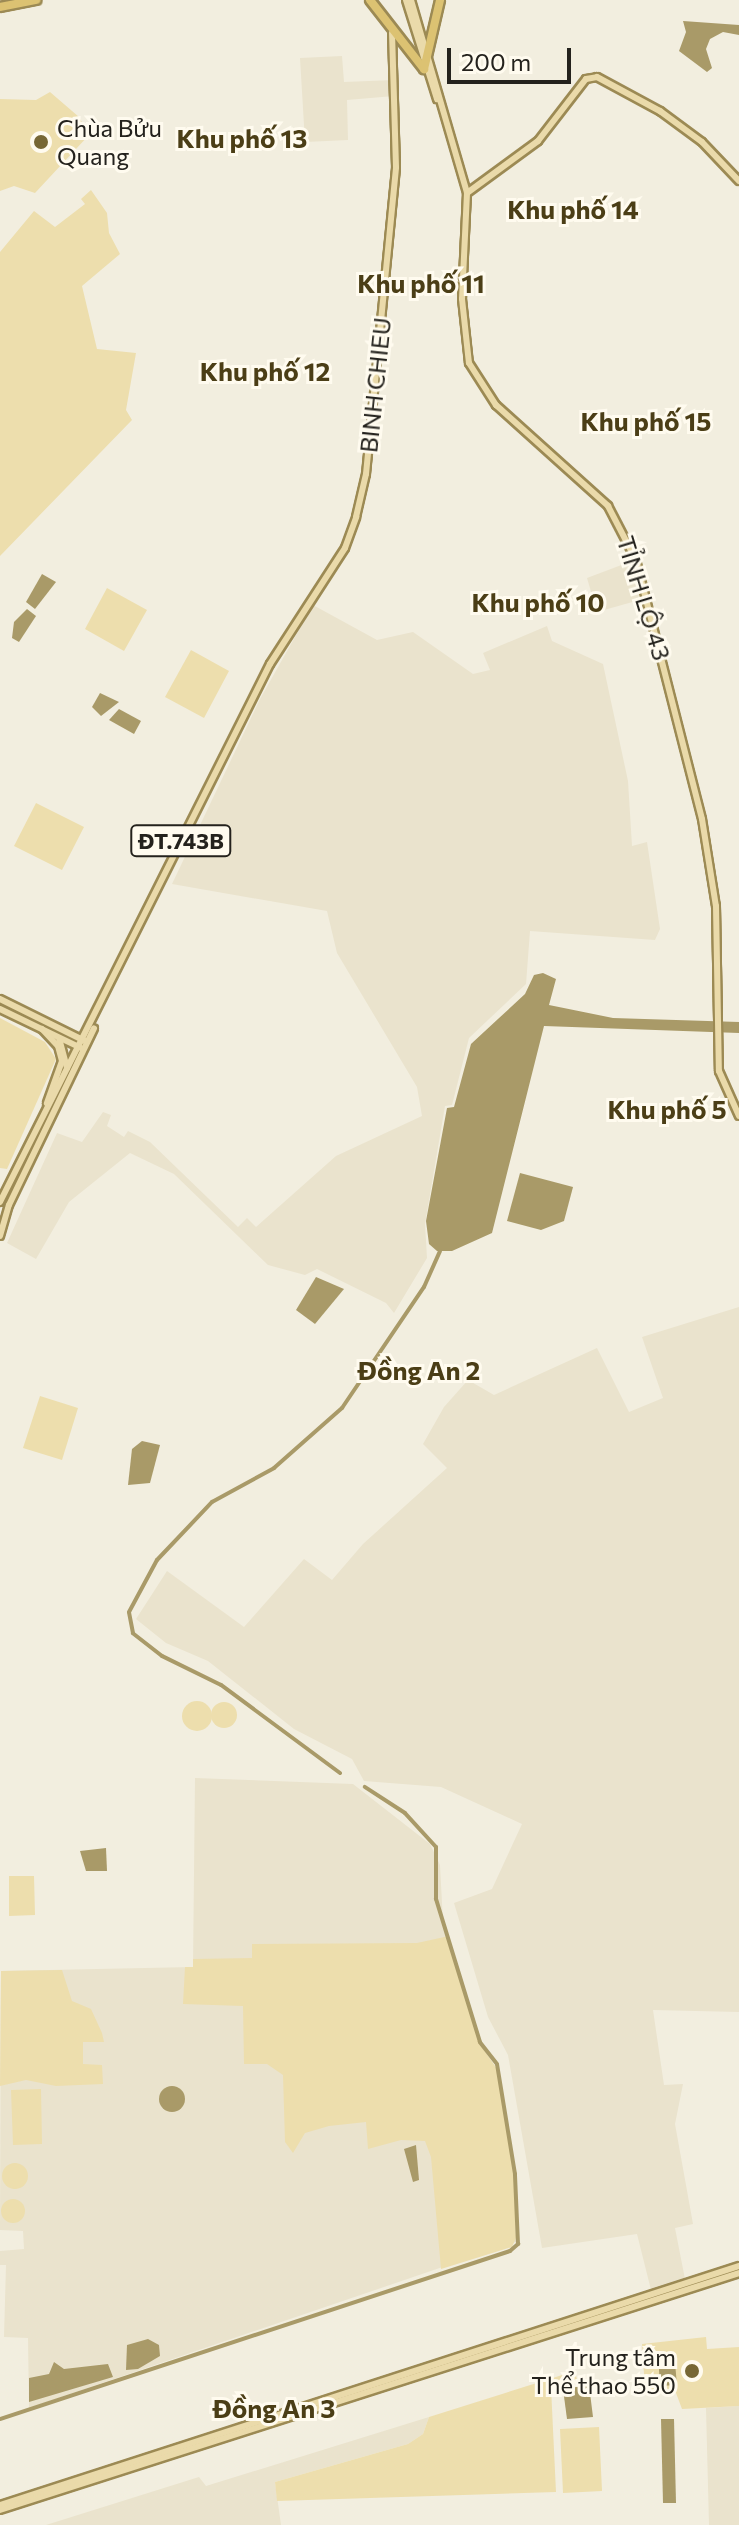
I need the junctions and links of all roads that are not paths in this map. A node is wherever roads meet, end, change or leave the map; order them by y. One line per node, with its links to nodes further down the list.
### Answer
1 (18, 0): 6 (highway)
2 (36, 0): 6 (highway)
3 (370, 0): 7 (highway)
4 (408, 0): 8 (main road, TỈNH LỘ 43); 10 (main road, TỈNH LỘ 43)
5 (438, 0): 10 (highway)
6 (0, 5)
7 (392, 33): 8 (highway); 9 (main road, BINH CHIEU)
8 (410, 48): 9 (main road); 10 (highway)
9 (393, 50): 15 (main road, BINH CHIEU / ĐT.743B)
10 (426, 64): 12 (main road, TỈNH LỘ 43)
11 (739, 181): 12 (main road)
12 (467, 193): 22 (main road, TỈNH LỘ 43)
13 (0, 999): 17 (main road)
14 (0, 1009): 16 (main road)
15 (96, 1020): 17 (main road); 19 (main road, ĐT.743B)
16 (42, 1029): 18 (main road); 23 (main road)
17 (64, 1030): 19 (main road)
18 (59, 1038): 20 (main road); 21 (main road)
19 (87, 1042): 20 (main road, ĐT.743B)
20 (83, 1050): 21 (main road, ĐT.743B); 25 (main road, ĐT.743B)
21 (66, 1074): 23 (main road, ĐT.743B)
22 (739, 1116)
23 (43, 1117): 24 (main road, ĐT.743B)
24 (0, 1202)
25 (0, 1236)
26 (739, 2266): 28 (main road)
27 (739, 2273): 28 (main road)
28 (685, 2287): 29 (main road)
29 (0, 2508)

